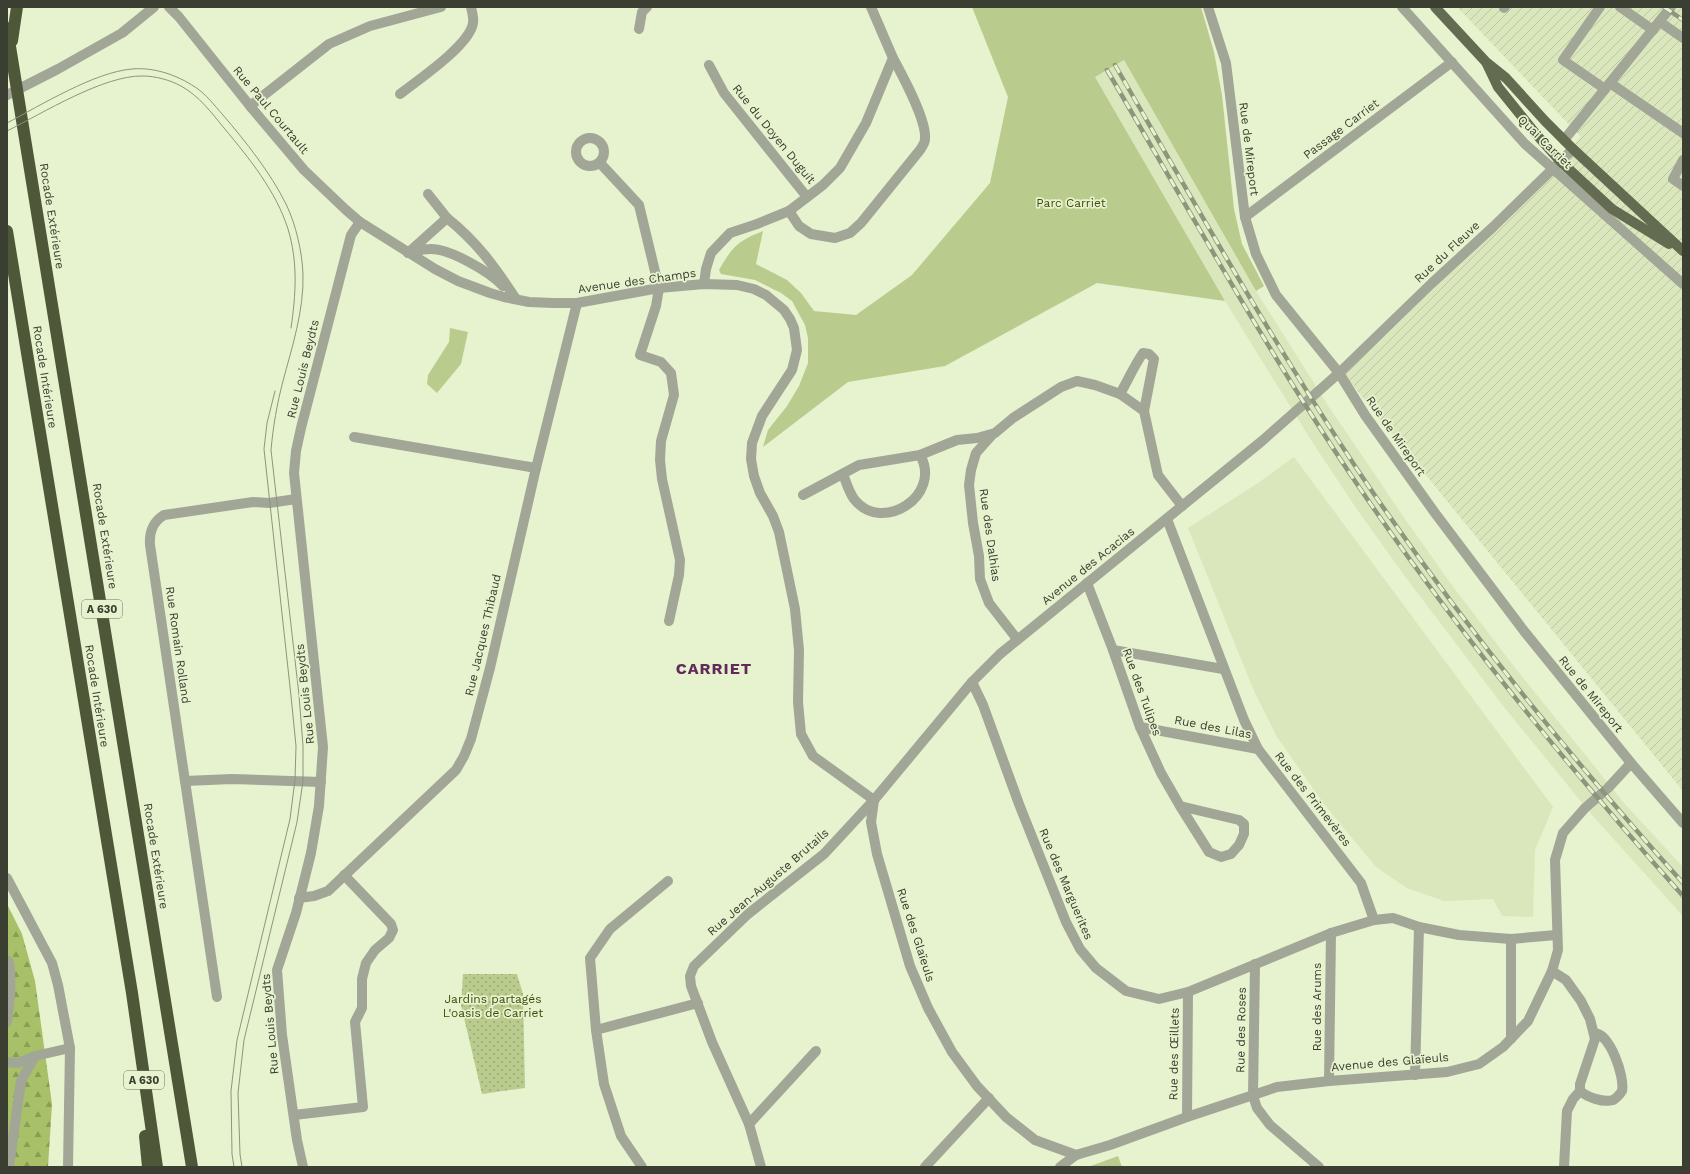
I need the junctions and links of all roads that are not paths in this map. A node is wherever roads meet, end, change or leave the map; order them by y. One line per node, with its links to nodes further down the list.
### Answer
1 (17, 7): 18 (highway)
2 (154, 7): 25 (street)
3 (169, 7): 26 (street, Rue Paul Courtault)
4 (441, 7): 26 (street)
5 (471, 7): 24 (street)
6 (647, 7): 16 (street)
7 (871, 7): 19 (street)
8 (1208, 7): 38 (street, Rue de Mireport)
9 (1402, 7): 20 (street, Quai Carriet)
10 (1435, 7): 21 (main road, Quai Carriet)
11 (1600, 7): 23 (street)
12 (1620, 7): 14 (street)
13 (1670, 7): 14 (street)
14 (1658, 23): 17 (street); 23 (street)
15 (7, 28): 18 (highway, Rocade Extérieure / A 630)
16 (639, 30)
17 (1683, 38)
18 (11, 52): 112 (highway, Rocade Extérieure / A 630)
19 (893, 58): 36 (street); 37 (street)
20 (1452, 62): 33 (street, Quai Carriet); 38 (street, Passage Carriet)
21 (1486, 62): 28 (main road, Quai Carriet); 31 (main road, Quai Carriet)
22 (709, 65): 36 (street, Rue du Doyen Duguit)
23 (1607, 86): 27 (street); 28 (street)
24 (400, 94)
25 (7, 95)
26 (250, 106): 40 (street, Rue Paul Courtault)
27 (1683, 133)
28 (1564, 140): 29 (main road, Quai Carriet)
29 (1572, 148): 31 (street, Rue du Fleuve); 42 (main road, Quai Carriet)
30 (1683, 160): 34 (street)
31 (1560, 161): 33 (street, Rue du Fleuve); 42 (main road, Quai Carriet)
32 (600, 163): 46 (street)
33 (1552, 168): 45 (street, Quai Carriet); 49 (street, Rue du Fleuve)
34 (1683, 186)
35 (428, 194): 39 (street)
36 (807, 197): 37 (street)
37 (789, 211): 44 (street)
38 (1245, 217): 49 (street, Rue de Mireport)
39 (447, 218): 43 (street); 47 (street)
40 (360, 222): 43 (street, Avenue des Champs); 58 (street, Rue Louis Beydts)
41 (7, 231): 88 (highway, Rocade Intérieure / A 630)
42 (1683, 252)
43 (408, 253): 47 (street, Avenue des Champs); 47 (street)
44 (704, 284): 46 (street, Avenue des Champs); 72 (street, Avenue des Champs)
45 (1683, 284)
46 (659, 288): 48 (street, Avenue des Champs); 62 (street)
47 (516, 299): 48 (street, Avenue des Champs)
48 (577, 303): 55 (street, Rue Jacques Thibaud)
49 (1339, 373): 59 (street, Avenue des Acacias); 69 (street, Rue de Mireport)
50 (1120, 394): 51 (street); 51 (street); 52 (street)
51 (1144, 411): 59 (street)
52 (994, 433): 54 (street); 63 (street, Rue des Dalhias)
53 (354, 437): 55 (street)
54 (920, 455): 56 (street); 56 (street)
55 (536, 468): 75 (street, Rue Jacques Thibaud)
56 (843, 474): 57 (street)
57 (803, 495)
58 (296, 499): 70 (street, Rue Romain Rolland); 71 (street, Rue Louis Beydts)
59 (1182, 506): 60 (street, Avenue des Acacias)
60 (1167, 519): 61 (street, Avenue des Acacias); 65 (street, Rue des Primevères)
61 (1087, 583): 63 (street, Avenue des Acacias); 64 (street, Rue des Tulipes)
62 (669, 621)
63 (1017, 639): 66 (street, Avenue des Acacias)
64 (1113, 650): 65 (street); 67 (street, Rue des Tulipes)
65 (1223, 669): 68 (street, Rue des Primevères)
66 (972, 682): 72 (street, Avenue des Acacias); 87 (street, Rue des Marguerites)
67 (1140, 727): 68 (street, Rue des Lilas); 73 (street, Rue des Tulipes)
68 (1258, 749): 79 (street, Rue des Primevères)
69 (1630, 763): 74 (street, Rue de Mireport); 82 (street, Avenue des Glaïeuls)
70 (185, 781): 71 (street); 89 (street, Rue Romain Rolland)
71 (321, 782): 78 (street, Rue Louis Beydts)
72 (874, 800): 90 (street, Rue Jean-Auguste Brutails); 103 (street, Rue des Glaïeuls)
73 (1180, 806): 73 (street, Rue des Tulipes)
74 (1683, 823)
75 (344, 876): 78 (street, Rue Jacques Thibaud); 104 (street)
76 (7, 878): 95 (street)
77 (668, 881): 92 (street)
78 (299, 898): 104 (street, Rue Louis Beydts)
79 (1374, 920): 80 (street); 81 (street, Rue des Marguerites)
80 (1419, 927): 83 (street); 99 (street)
81 (1331, 933): 85 (street, Rue des Marguerites); 100 (street, Rue des Arums)
82 (1556, 935): 83 (street); 86 (street, Avenue des Glaïeuls)
83 (1511, 939): 94 (street)
84 (7, 961): 91 (street)
85 (1255, 964): 87 (street, Rue des Marguerites); 102 (street, Rue des Roses)
86 (1552, 971): 93 (street); 94 (street, Avenue des Glaïeuls)
87 (1188, 992): 105 (street, Rue des Œillets)
88 (132, 993): 110 (highway); 111 (highway, Rocade Intérieure / A 630)
89 (217, 997)
90 (698, 1003): 92 (street); 106 (street, Rue Jean-Auguste Brutails)
91 (7, 1022)
92 (596, 1030): 114 (street)
93 (1594, 1034): 101 (street); 101 (street)
94 (1512, 1039): 99 (street, Avenue des Glaïeuls)
95 (70, 1048): 97 (street); 109 (street)
96 (816, 1051): 106 (street)
97 (35, 1056): 98 (street); 108 (street)
98 (7, 1062)
99 (1415, 1075): 100 (street, Avenue des Glaïeuls)
100 (1330, 1081): 102 (street, Avenue des Glaïeuls)
101 (1580, 1091): 119 (street)
102 (1253, 1096): 105 (street, Avenue des Glaïeuls); 118 (street)
103 (989, 1098): 107 (street, Rue des Glaïeuls); 116 (street)
104 (294, 1115): 113 (street, Rue Louis Beydts)
105 (1187, 1117): 107 (street, Avenue des Glaïeuls)
106 (748, 1124): 115 (street, Rue Jean-Auguste Brutails)
107 (1076, 1154): 117 (street)
108 (10, 1167)
109 (68, 1167)
110 (148, 1167)
111 (157, 1167)
112 (192, 1167)
113 (303, 1167)
114 (642, 1167)
115 (761, 1167)
116 (925, 1167)
117 (1060, 1167)
118 (1320, 1167)
119 (1564, 1167)

